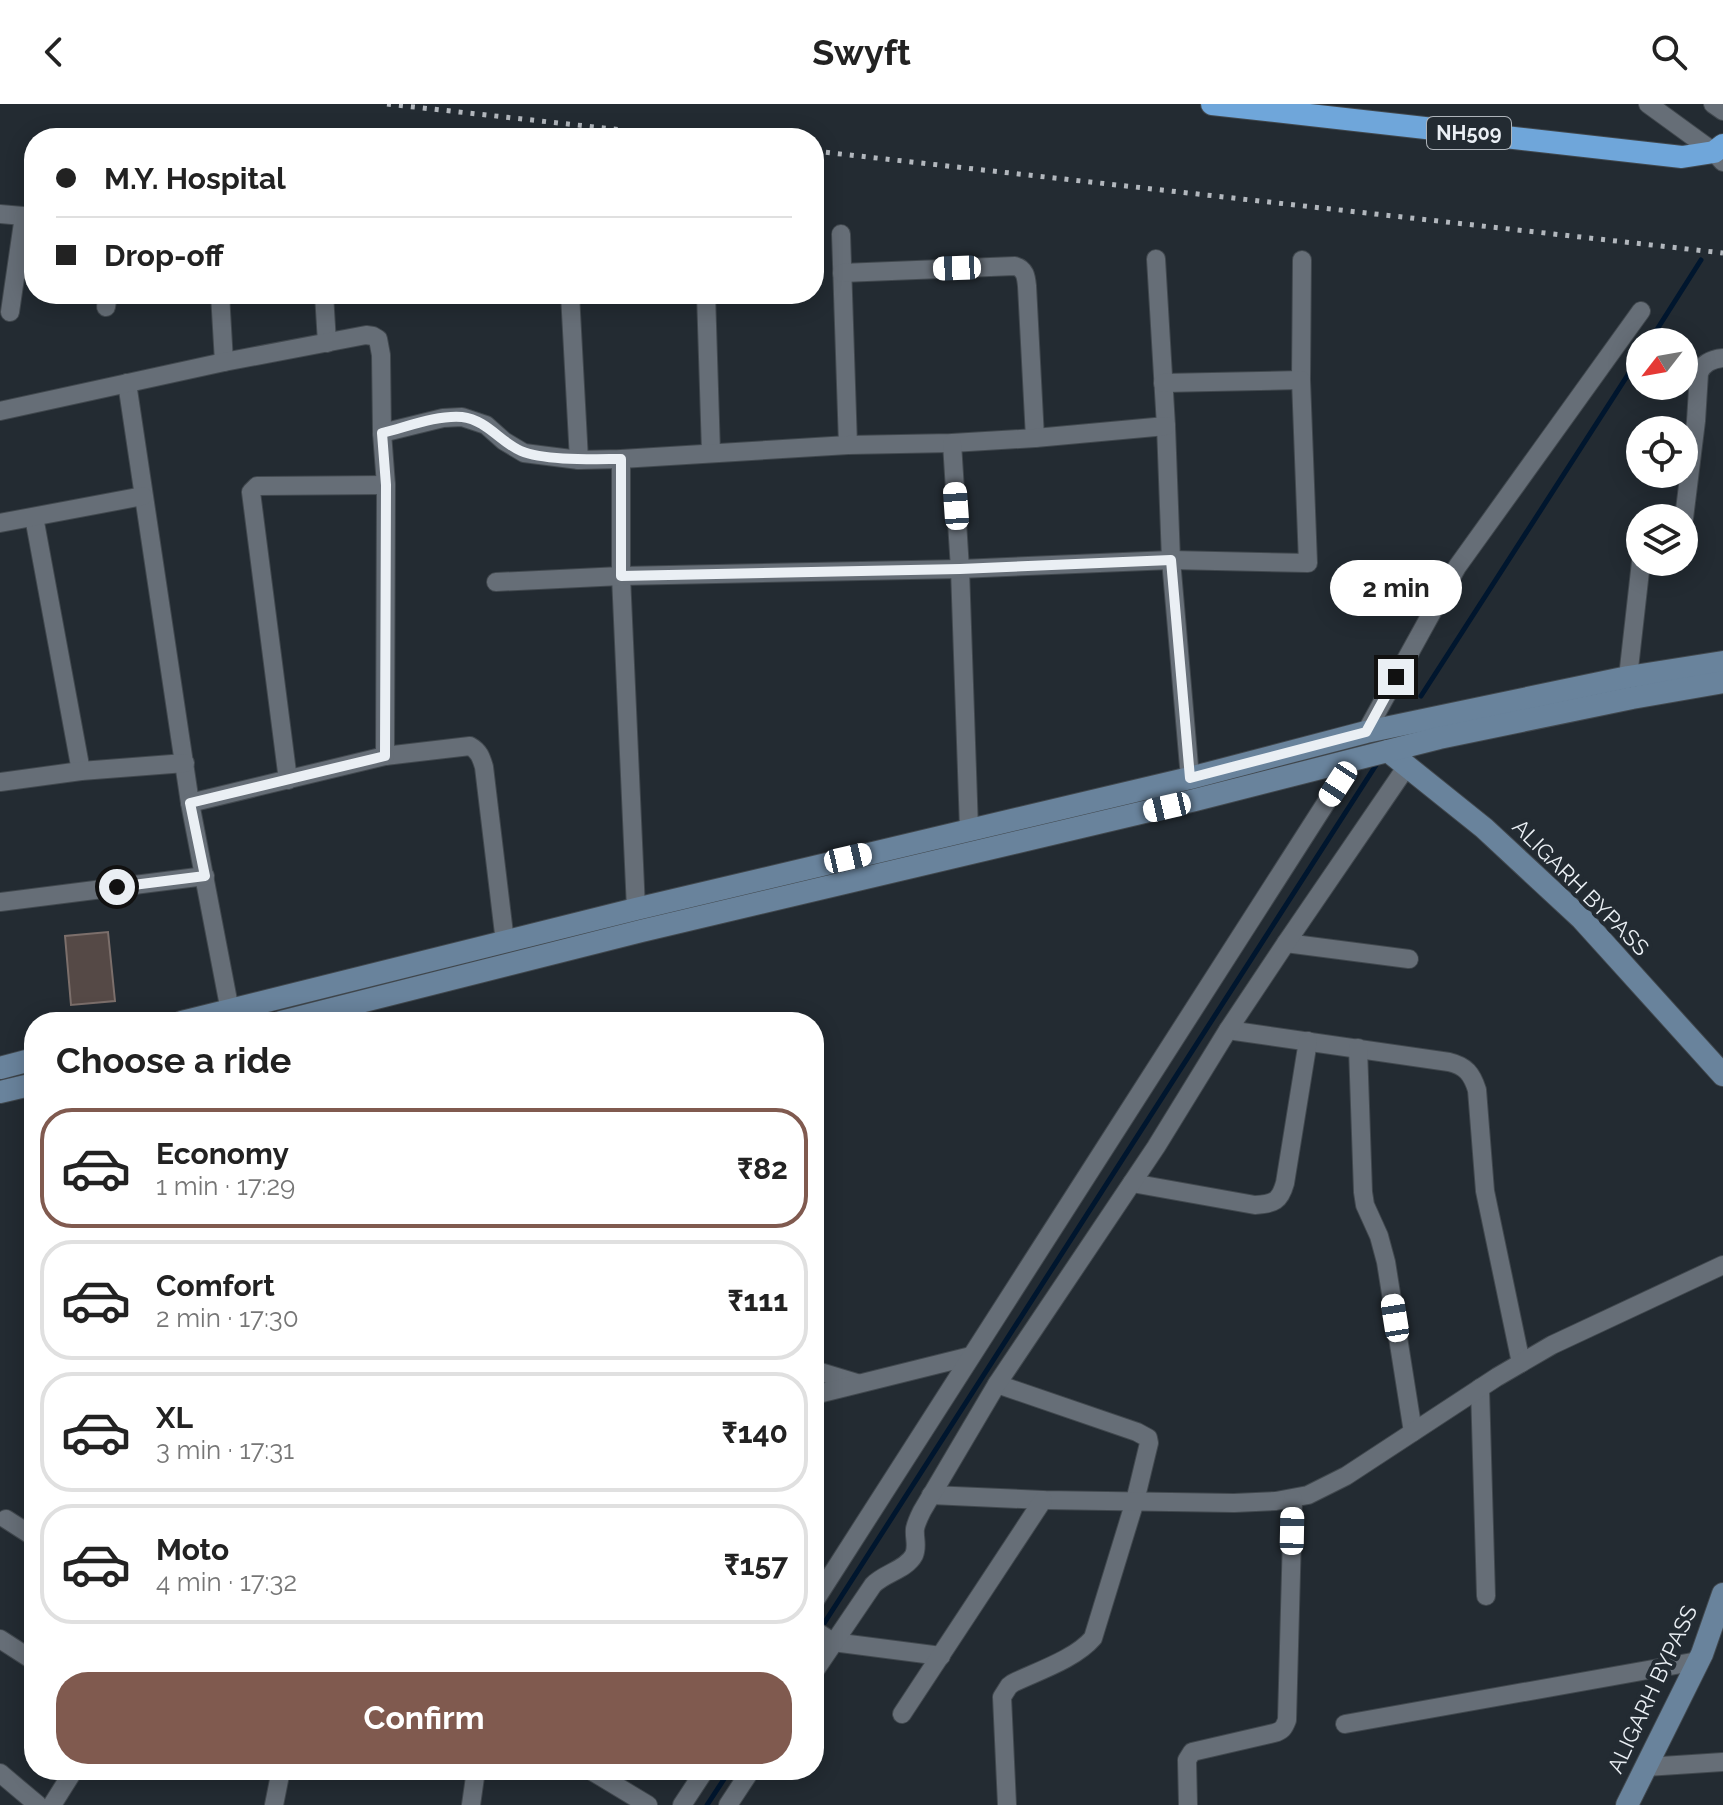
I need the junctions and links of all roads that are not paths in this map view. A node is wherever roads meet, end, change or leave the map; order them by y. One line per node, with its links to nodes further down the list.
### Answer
1 (1212, 104): 4 (highway, NH509)
2 (1648, 104): 6 (street)
3 (1713, 104): 5 (street)
4 (1241, 106): 6 (highway, NH509)
5 (1723, 111)
6 (1720, 153)
7 (0, 214): 8 (street)
8 (24, 216)
9 (841, 234): 13 (street)
10 (24, 242): 19 (street)
11 (1156, 259): 25 (street)
12 (1302, 260): 23 (street)
13 (842, 273): 29 (street); 31 (street)
14 (221, 304): 22 (street)
15 (325, 304): 20 (street)
16 (571, 304): 34 (street)
17 (706, 304): 32 (street)
18 (1641, 311): 48 (street)
19 (10, 312)
20 (327, 343): 22 (street); 28 (street)
21 (1723, 358): 37 (street)
22 (224, 362): 24 (street)
23 (1301, 380): 25 (street); 40 (street)
24 (127, 383): 26 (street); 36 (street)
25 (1163, 383): 27 (street)
26 (0, 411)
27 (1166, 426): 29 (street); 40 (street)
28 (382, 433): 34 (street); 35 (street)
29 (1035, 438): 30 (street)
30 (952, 443): 31 (street); 41 (street)
31 (848, 445): 32 (street)
32 (711, 452): 33 (street)
33 (621, 459): 34 (street); 42 (street)
34 (579, 460)
35 (386, 485): 50 (street); 56 (street)
36 (143, 496): 38 (street); 52 (street)
37 (1686, 504)
38 (34, 517): 39 (street); 54 (street)
39 (0, 523)
40 (1171, 560): 41 (street); 55 (street)
41 (960, 569): 42 (street); 59 (street)
42 (621, 576): 44 (street); 62 (street)
43 (1639, 576): 46 (street)
44 (496, 582)
45 (1723, 662): 46 (main road)
46 (1628, 677): 48 (main road)
47 (1723, 682): 49 (main road)
48 (1369, 732): 49 (main road); 55 (main road)
49 (1384, 752): 51 (main road); 53 (main road, ALIGARH BYPASS)
50 (385, 756): 56 (street); 63 (street)
51 (1354, 759): 68 (main road); 79 (street)
52 (185, 763): 54 (street); 58 (street)
53 (1407, 766): 64 (street); 74 (main road, ALIGARH BYPASS)
54 (81, 771): 57 (street)
55 (1190, 778): 59 (main road)
56 (288, 780): 58 (street)
57 (0, 782)
58 (190, 803): 60 (street)
59 (969, 829): 62 (main road)
60 (205, 876): 61 (street); 66 (street)
61 (0, 902)
62 (636, 909): 63 (main road)
63 (505, 942): 66 (main road)
64 (1286, 943): 65 (street); 69 (street)
65 (1409, 959)
66 (230, 1011): 67 (main road)
67 (226, 1012)
68 (321, 1012)
69 (1228, 1030): 70 (street); 77 (street)
70 (1308, 1041): 71 (street); 77 (street)
71 (1358, 1048): 80 (street); 86 (street)
72 (24, 1062): 73 (main road)
73 (0, 1068)
74 (1723, 1075)
75 (24, 1086): 76 (main road)
76 (0, 1092)
77 (1132, 1183): 83 (street)
78 (1723, 1265): 80 (street)
79 (971, 1356): 82 (street); 93 (street)
80 (1521, 1363): 84 (street)
81 (824, 1373): 82 (street)
82 (859, 1384): 85 (street)
83 (997, 1384): 87 (street); 90 (street)
84 (1480, 1388): 86 (street); 95 (street)
85 (824, 1393)
86 (1413, 1432): 88 (street)
87 (931, 1495): 89 (street); 96 (street)
88 (1293, 1499): 90 (street); 120 (street)
89 (1043, 1500): 90 (street); 99 (street)
90 (1135, 1501): 119 (street)
91 (6, 1519): 92 (street)
92 (24, 1531)
93 (824, 1586)
94 (1723, 1594): 100 (main road, ALIGARH BYPASS)
95 (1486, 1596)
96 (824, 1636): 99 (street)
97 (0, 1639): 98 (street)
98 (24, 1655)
99 (941, 1656): 101 (street)
100 (1698, 1661): 102 (street); 104 (main road, ALIGARH BYPASS)
101 (902, 1714)
102 (1345, 1724)
103 (1723, 1762): 104 (street)
104 (1646, 1767): 121 (main road, ALIGARH BYPASS)
105 (0, 1773): 112 (street)
106 (68, 1780): 113 (street)
107 (279, 1780): 114 (street)
108 (475, 1780): 115 (street)
109 (607, 1780): 116 (street)
110 (698, 1780): 117 (street)
111 (744, 1780): 118 (street)
112 (38, 1805)
113 (52, 1805)
114 (274, 1805)
115 (471, 1805)
116 (648, 1805)
117 (682, 1805)
118 (728, 1805)
119 (1007, 1805)
120 (1188, 1805)
121 (1627, 1805)

